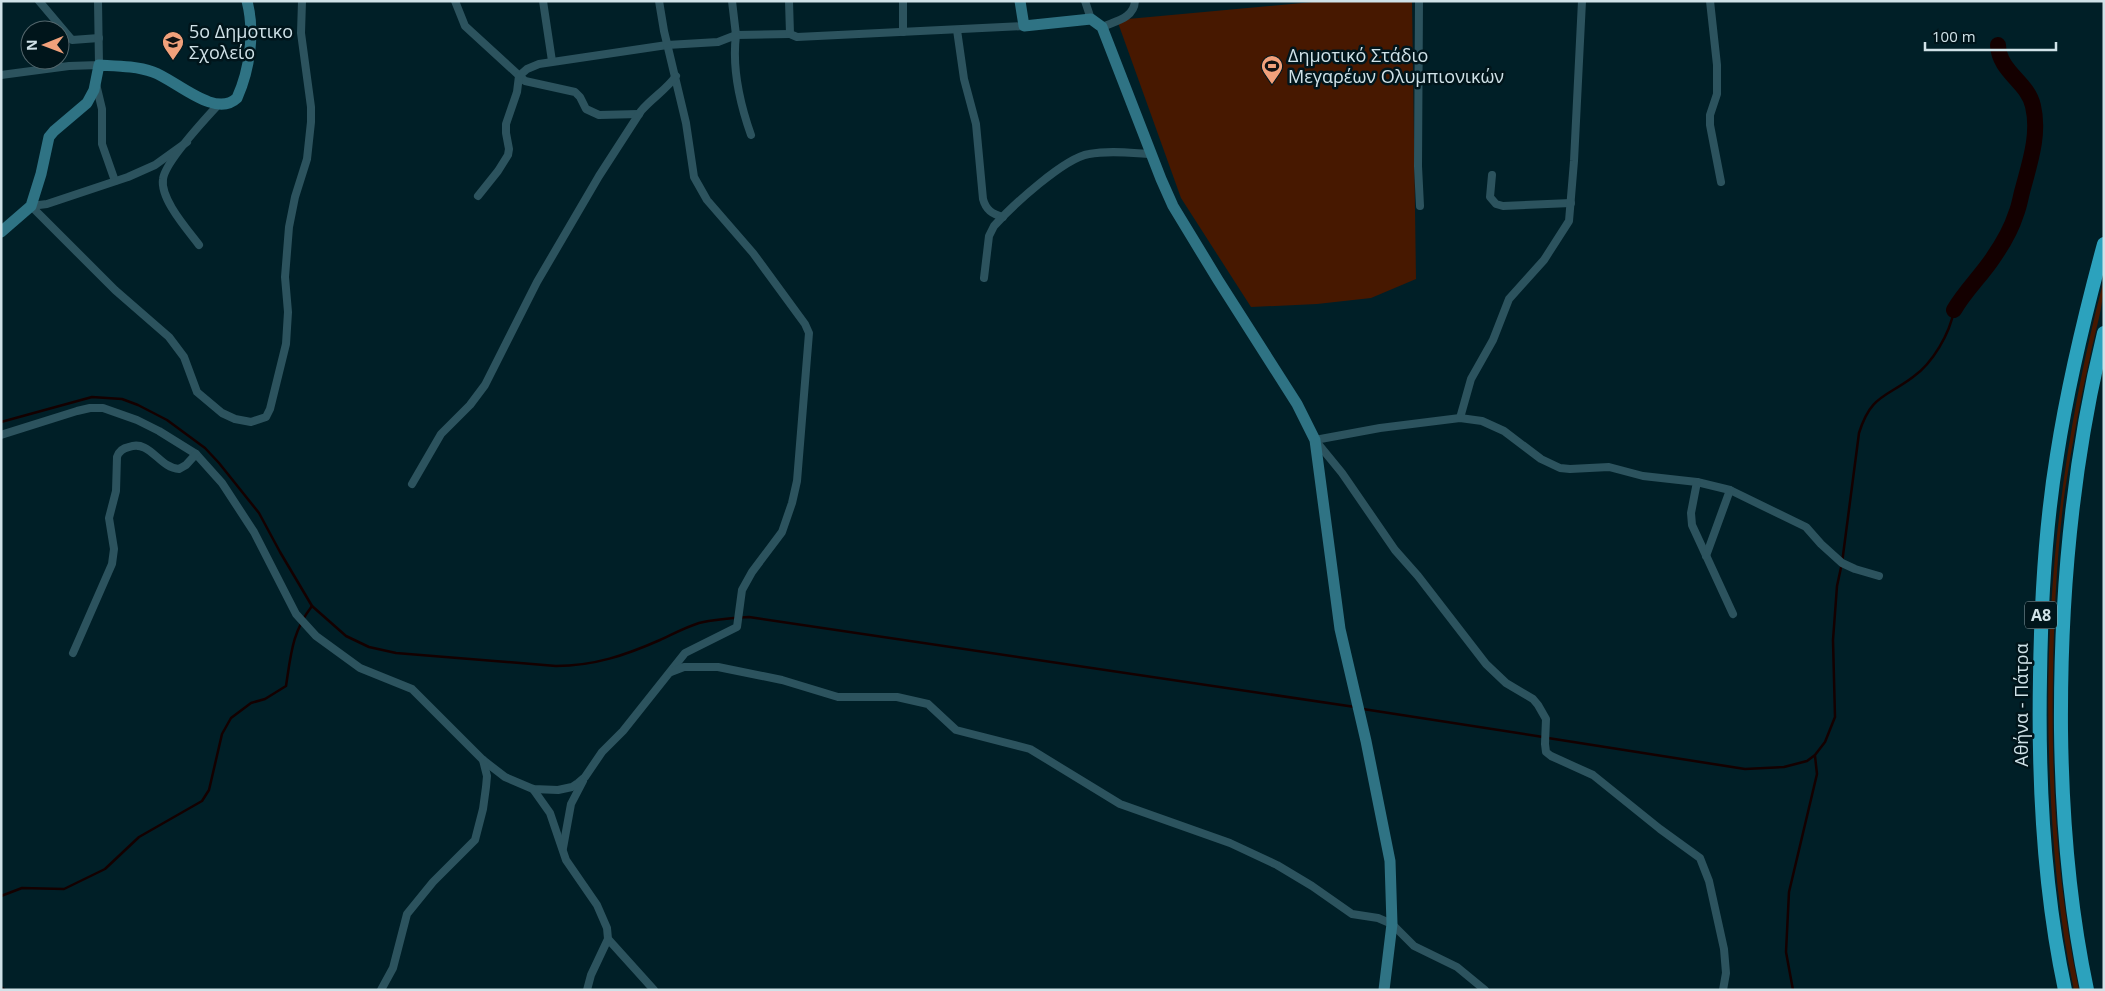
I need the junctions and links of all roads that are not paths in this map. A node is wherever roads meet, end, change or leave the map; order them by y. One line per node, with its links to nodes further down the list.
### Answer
1 (38, 1): 24 (street)
2 (98, 1): 24 (street)
3 (247, 1): 32 (street)
4 (302, 1): 42 (street)
5 (455, 1): 29 (street)
6 (543, 1): 26 (street)
7 (659, 1): 25 (street)
8 (732, 1): 22 (street)
9 (789, 1): 23 (street)
10 (902, 1): 21 (street)
11 (1020, 1): 18 (street)
12 (1085, 1): 17 (street)
13 (1135, 1): 19 (street)
14 (1419, 1): 43 (street)
15 (1582, 1): 41 (street)
16 (1710, 1): 39 (street)
17 (1091, 19): 18 (street); 19 (street)
18 (1024, 26): 20 (street)
19 (1102, 26): 36 (street)
20 (957, 30): 21 (street); 44 (street)
21 (903, 32): 23 (street)
22 (736, 35): 23 (street); 25 (street); 34 (street)
23 (794, 36)
24 (99, 38): 27 (street)
25 (667, 45): 26 (street); 30 (street)
26 (552, 61): 29 (street)
27 (99, 65): 28 (street); 31 (street); 32 (street)
28 (1, 75)
29 (519, 76): 33 (street); 40 (street)
30 (676, 76): 33 (street); 61 (street)
31 (95, 82): 38 (street); 42 (street)
32 (218, 105): 35 (street)
33 (639, 114): 55 (street)
34 (751, 135)
35 (187, 142): 38 (street); 47 (street)
36 (1151, 154): 44 (street); 52 (street)
37 (1492, 175): 41 (street)
38 (115, 181): 42 (street)
39 (1721, 182)
40 (478, 196)
41 (1571, 203): 50 (street)
42 (32, 206): 45 (street)
43 (1420, 206)
44 (1002, 217): 48 (street)
45 (1, 232)
46 (2104, 244): 74 (highway, Αθήνα - Πάτρα / Α8)
47 (199, 245)
48 (984, 278)
49 (2104, 332): 75 (highway, Α8)
50 (1460, 418): 52 (street); 54 (street)
51 (1, 435): 53 (street)
52 (1315, 440): 66 (street); 73 (street)
53 (196, 454): 60 (street); 62 (street)
54 (1697, 482): 56 (street); 57 (street)
55 (412, 484)
56 (1730, 490): 57 (street); 58 (street)
57 (1706, 556): 59 (street)
58 (1880, 576)
59 (1733, 614)
60 (74, 652)
61 (670, 672): 63 (street); 66 (street)
62 (483, 760): 64 (street); 68 (street)
63 (585, 777): 64 (street); 65 (street)
64 (533, 789): 65 (street)
65 (562, 850): 67 (street)
66 (1392, 924): 71 (street); 72 (street)
67 (608, 939): 69 (street); 70 (street)
68 (381, 990)
69 (587, 990)
70 (654, 990)
71 (1384, 990)
72 (1485, 990)
73 (1723, 990)
74 (2065, 990)
75 (2087, 990)

